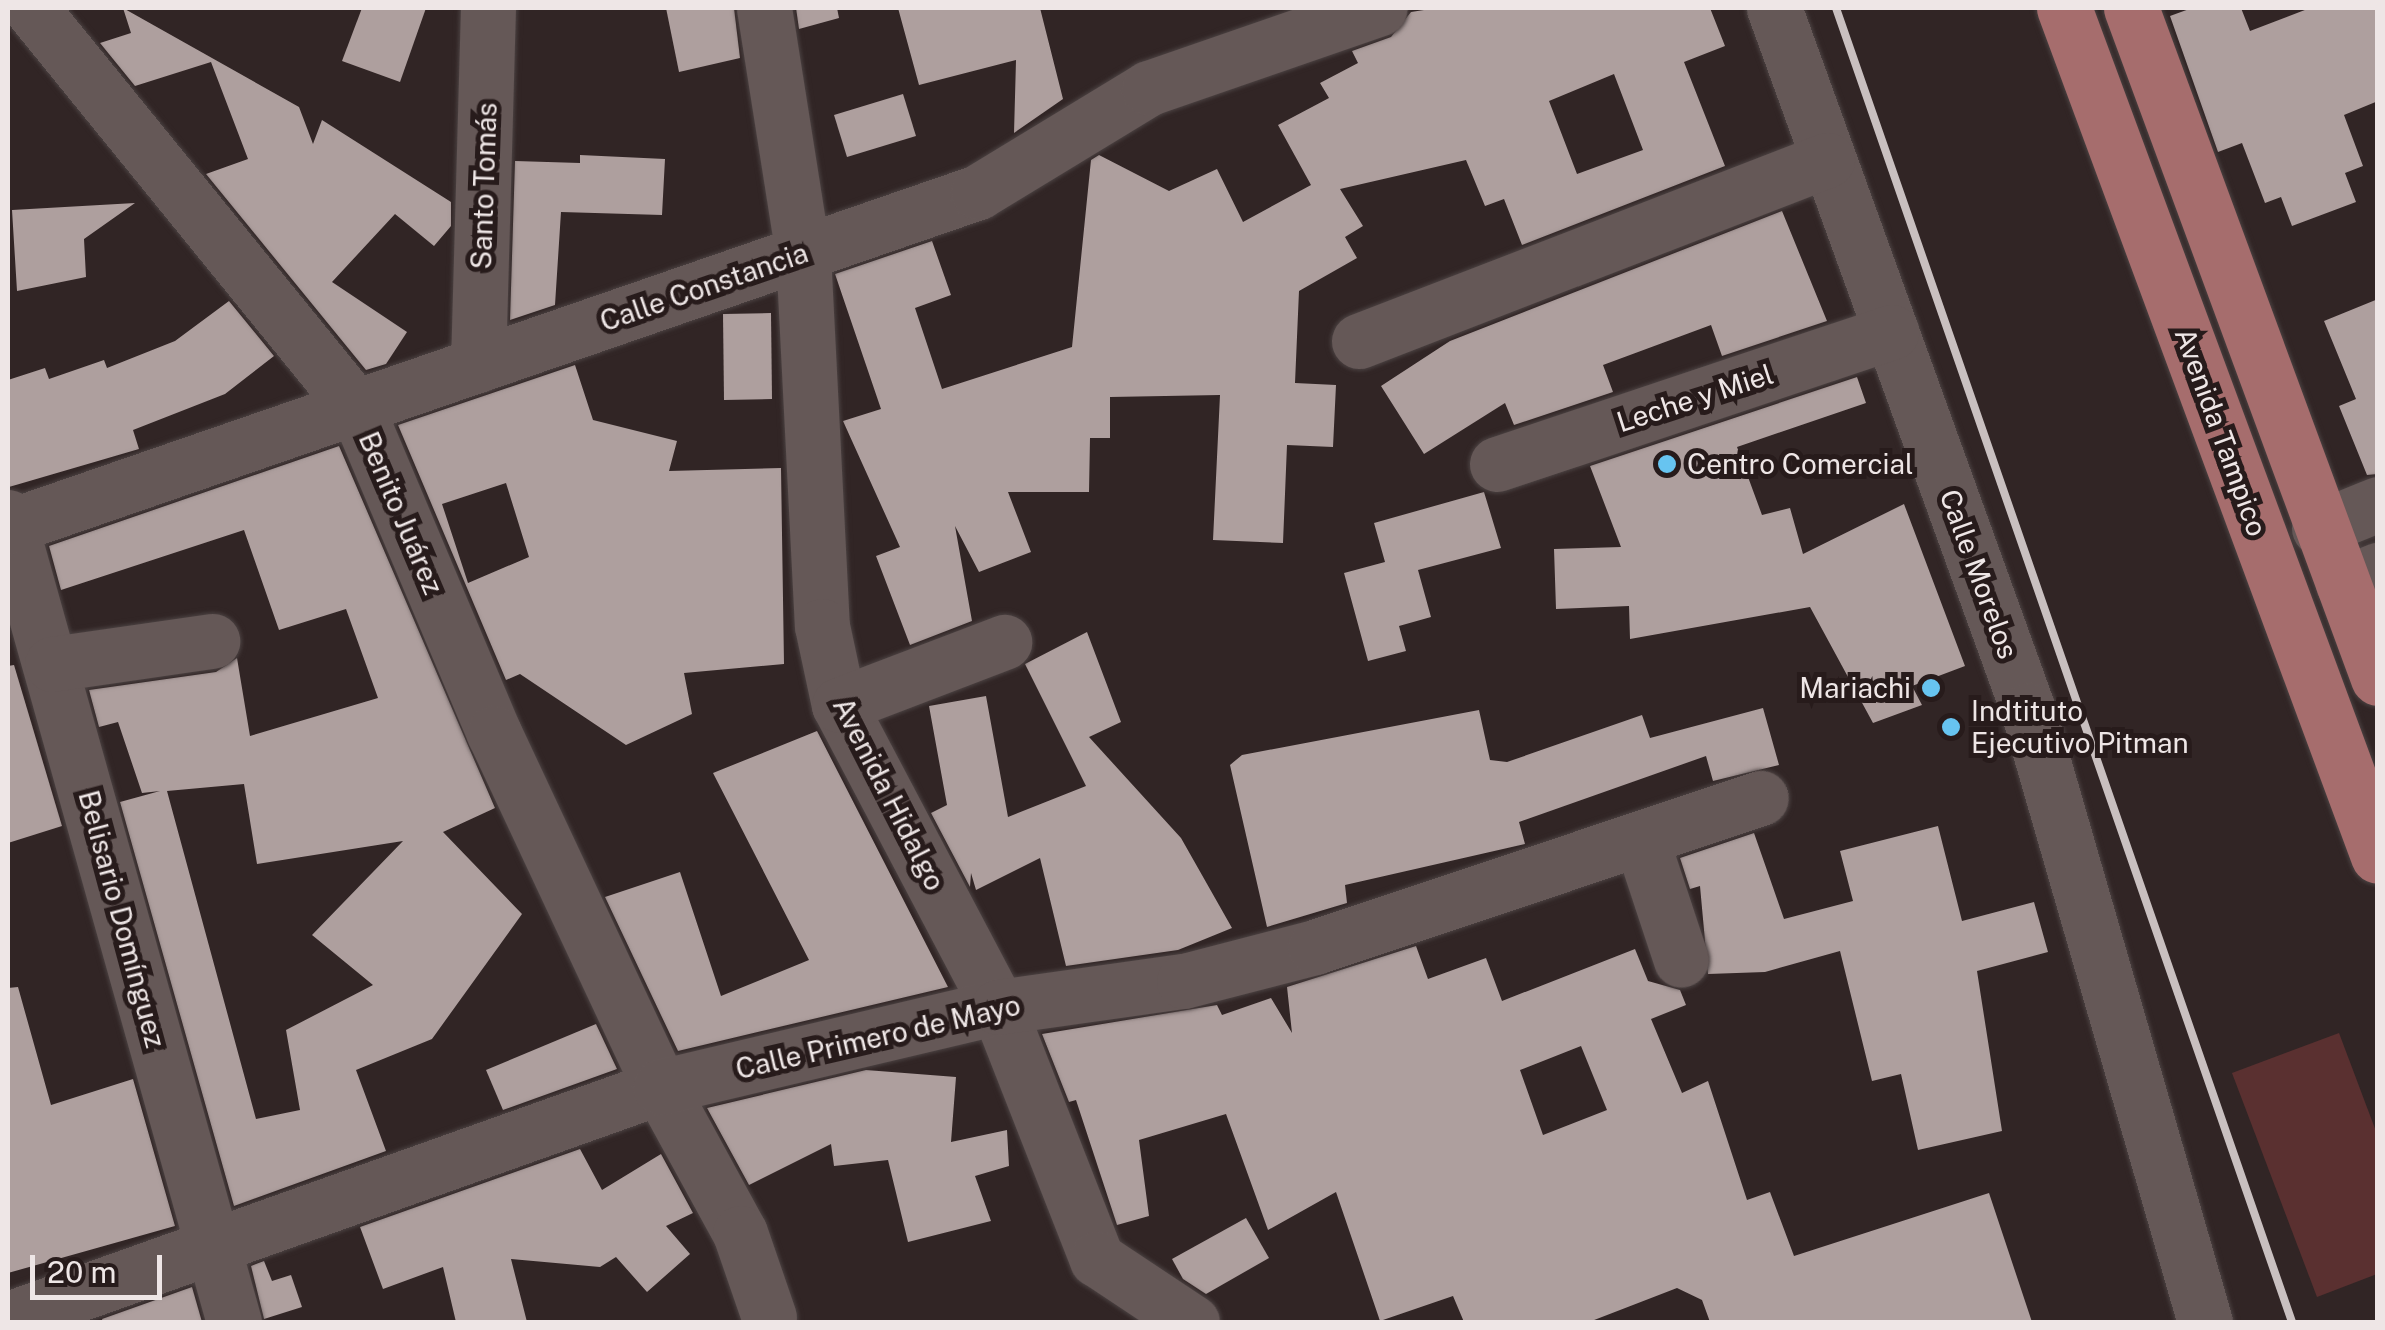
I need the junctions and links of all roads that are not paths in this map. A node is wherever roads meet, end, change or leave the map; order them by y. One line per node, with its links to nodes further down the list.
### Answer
1 (31, 8): 13 (street, Benito Juárez)
2 (488, 8): 12 (street, Santo Tomás)
3 (764, 8): 9 (street, Avenida Hidalgo)
4 (1380, 8): 9 (street, Calle Constancia)
5 (1774, 8): 8 (street, Calle Morelos)
6 (2064, 8): 26 (main road, Avenida Tampico)
7 (2131, 8): 17 (main road)
8 (1827, 160): 10 (street, Calle Morelos); 11 (street)
9 (803, 253): 12 (street, Calle Constancia); 23 (street, Avenida Hidalgo)
10 (1892, 332): 14 (street, Leche y Miel); 35 (street, Calle Morelos)
11 (1359, 341)
12 (478, 365): 13 (street, Calle Constancia)
13 (357, 409): 16 (street, Calle Constancia); 29 (street, Benito Juárez)
14 (1497, 464)
15 (2378, 504): 17 (street)
16 (9, 524): 21 (street, Belisario Domínguez)
17 (2320, 528): 18 (main road)
18 (2360, 577): 22 (main road)
19 (212, 641): 21 (street)
20 (1004, 642): 23 (street)
21 (52, 664): 30 (street, Belisario Domínguez)
22 (2378, 678)
23 (839, 705): 28 (street, Avenida Hidalgo)
24 (1761, 798): 25 (street, Calle Primero de Mayo)
25 (1641, 839): 27 (street); 28 (street, Calle Primero de Mayo)
26 (2378, 856)
27 (1681, 960)
28 (998, 1006): 29 (street, Calle Primero de Mayo); 34 (street, Avenida Hidalgo)
29 (660, 1087): 30 (street, Calle Primero de Mayo); 31 (street, Benito Juárez)
30 (211, 1248): 32 (street, Calle Primero de Mayo); 33 (street, Belisario Domínguez)
31 (769, 1316)
32 (8, 1318)
33 (234, 1322)
34 (1192, 1322)
35 (2205, 1322)

